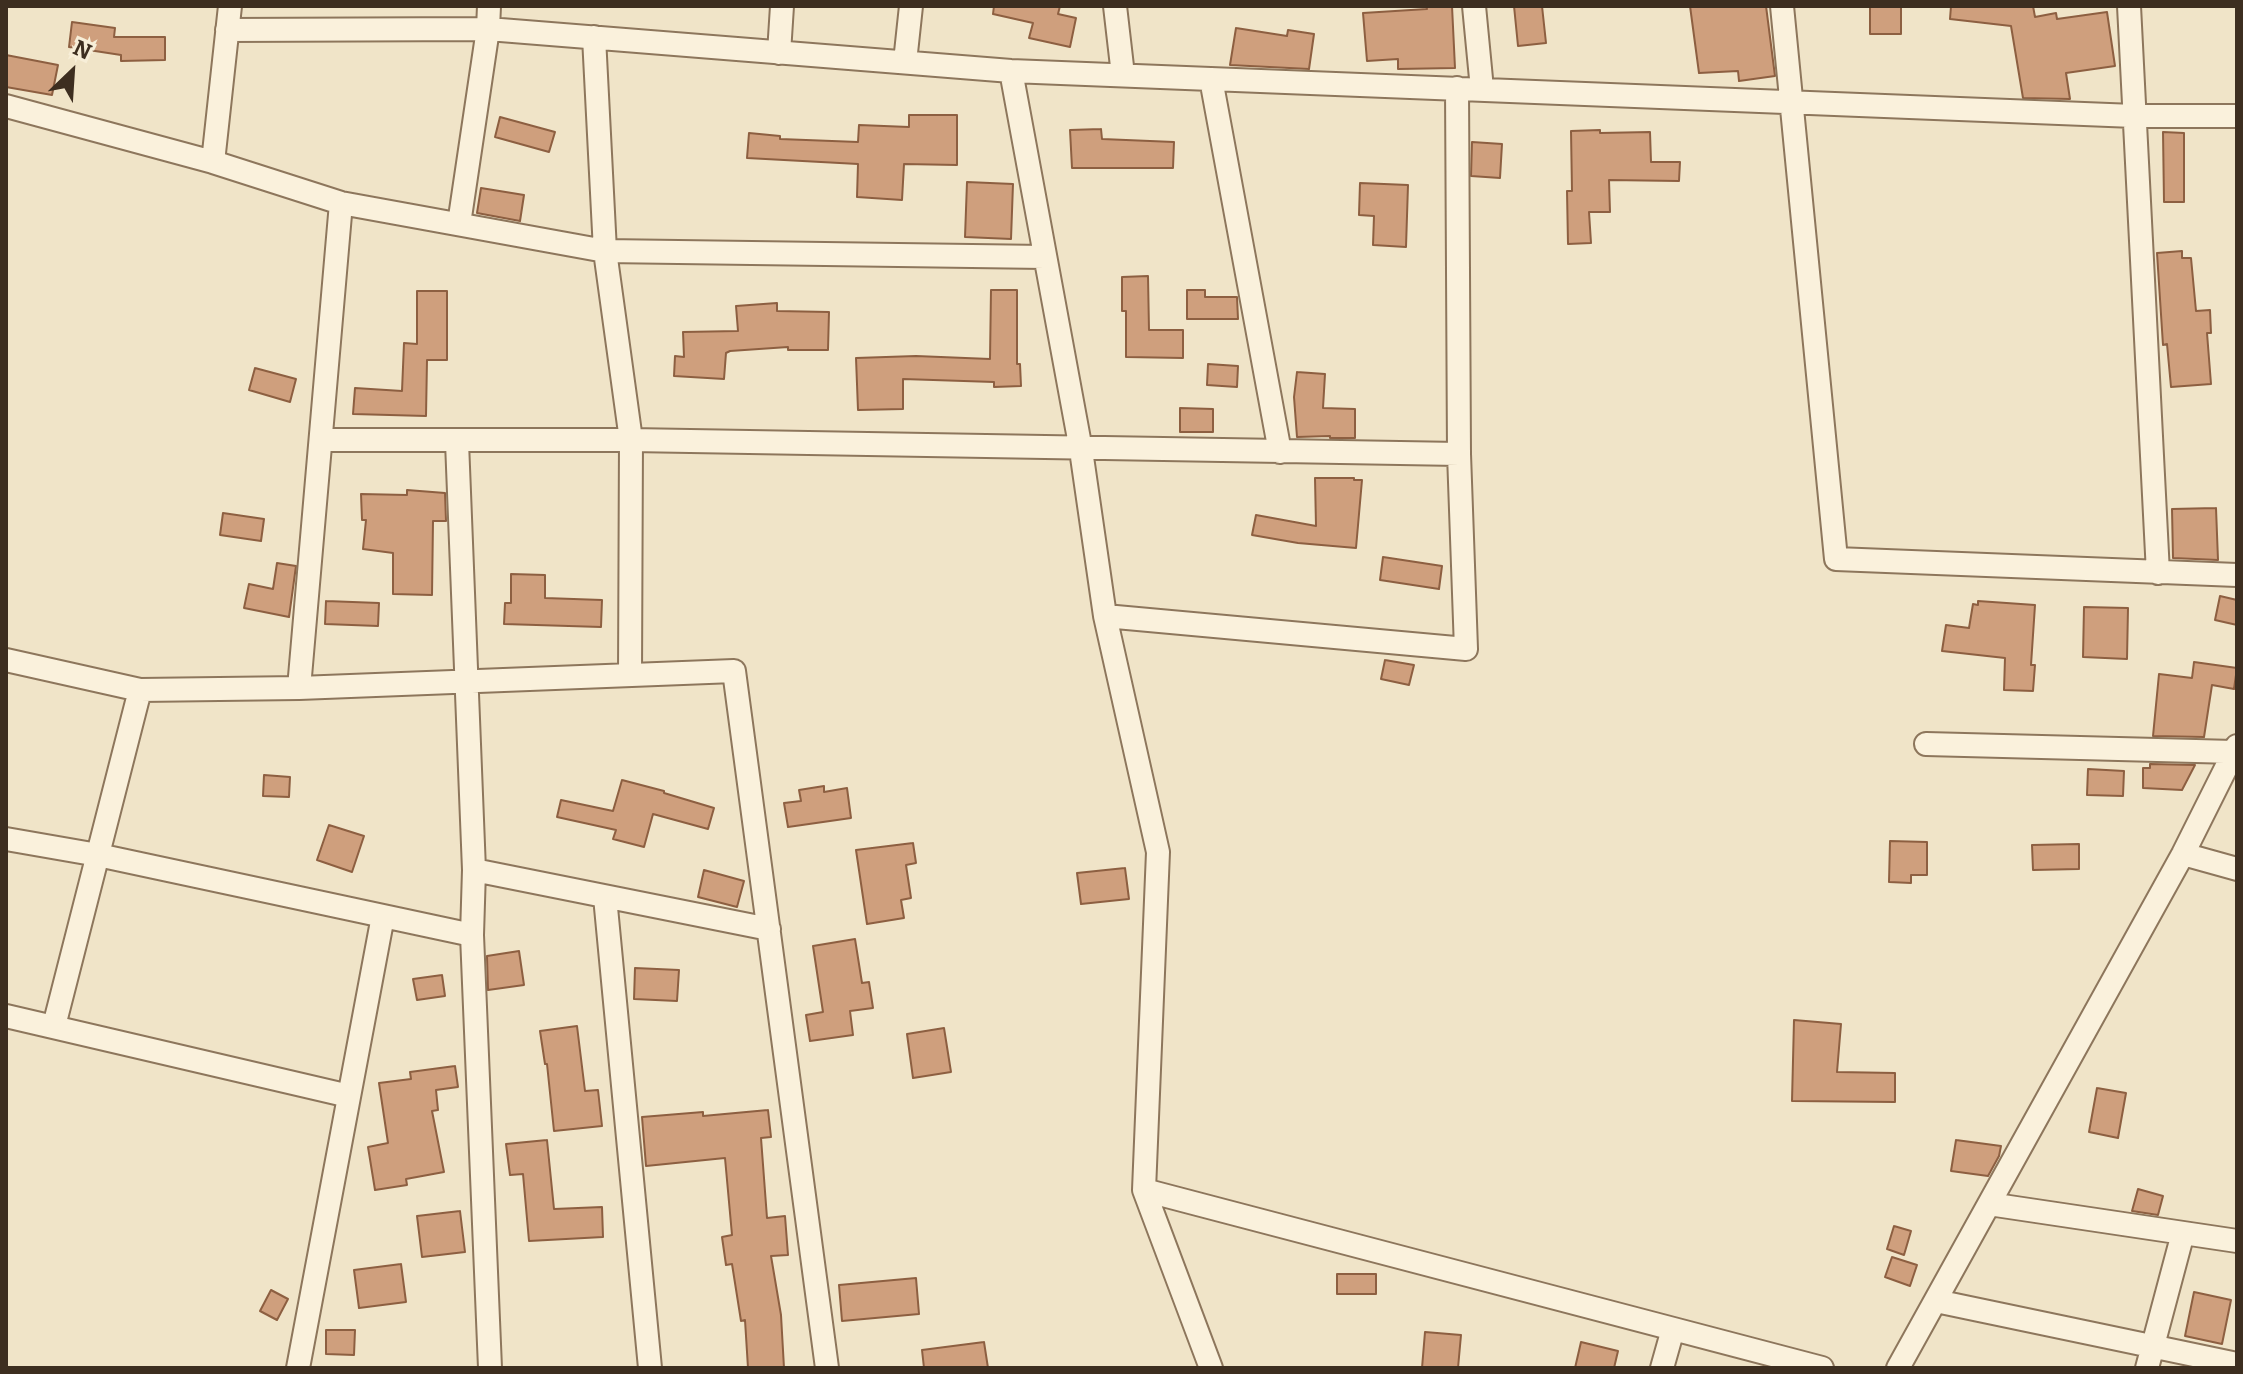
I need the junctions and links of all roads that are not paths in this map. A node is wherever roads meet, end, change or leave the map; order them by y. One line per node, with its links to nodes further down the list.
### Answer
1 (230, 6): 10 (street)
2 (489, 6): 9 (street)
3 (782, 6): 12 (street)
4 (911, 6): 13 (street)
5 (1115, 6): 15 (street)
6 (1474, 6): 18 (street)
7 (1782, 6): 19 (street)
8 (2129, 6): 21 (street)
9 (488, 29): 10 (street); 11 (street); 25 (street)
10 (227, 30): 23 (street)
11 (594, 37): 12 (street); 26 (street)
12 (779, 53): 13 (street)
13 (905, 62): 14 (street)
14 (1011, 71): 15 (street); 27 (street)
15 (1123, 75): 16 (street)
16 (1211, 79): 17 (street); 32 (street)
17 (1457, 88): 18 (street); 33 (street)
18 (1482, 89): 19 (street)
19 (1792, 103): 21 (street); 34 (street)
20 (6, 106): 23 (street)
21 (2134, 116): 22 (street); 34 (street)
22 (2237, 116)
23 (213, 162): 24 (street)
24 (341, 203): 25 (street); 28 (street)
25 (459, 224): 26 (street)
26 (605, 251): 27 (street); 29 (street)
27 (1045, 257): 31 (street)
28 (322, 440): 30 (street); 40 (street)
29 (631, 440): 30 (street); 31 (street); 38 (street)
30 (457, 442): 39 (street)
31 (1081, 450): 32 (street); 36 (street)
32 (1280, 452): 33 (street)
33 (1459, 454): 36 (street)
34 (2158, 573): 35 (street)
35 (2237, 575)
36 (1105, 616): 56 (street)
37 (6, 660): 41 (street)
38 (630, 675): 39 (street); 51 (street)
39 (467, 681): 40 (street); 48 (street)
40 (299, 688): 41 (street)
41 (140, 690): 46 (street)
42 (1926, 744): 43 (street)
43 (2235, 749): 45 (street)
44 (6, 839): 46 (street)
45 (2183, 854): 47 (street); 57 (street)
46 (98, 855): 50 (street); 54 (street)
47 (2237, 869)
48 (474, 870): 49 (street); 52 (street)
49 (605, 897): 51 (street); 66 (street)
50 (383, 916): 52 (street); 55 (street)
51 (769, 929): 67 (street)
52 (472, 935): 65 (street)
53 (6, 1016): 54 (street)
54 (54, 1026): 55 (street)
55 (349, 1096): 64 (street)
56 (1144, 1190): 61 (street); 68 (street)
57 (1989, 1204): 58 (street); 60 (street)
58 (2183, 1233): 59 (street); 62 (street)
59 (2237, 1241)
60 (1936, 1301): 62 (street); 71 (street)
61 (1673, 1329): 69 (street); 70 (street)
62 (2150, 1357): 63 (street)
63 (2237, 1364)
64 (298, 1368)
65 (490, 1368)
66 (650, 1368)
67 (827, 1368)
68 (1211, 1368)
69 (1662, 1368)
70 (1822, 1368)
71 (1898, 1368)

